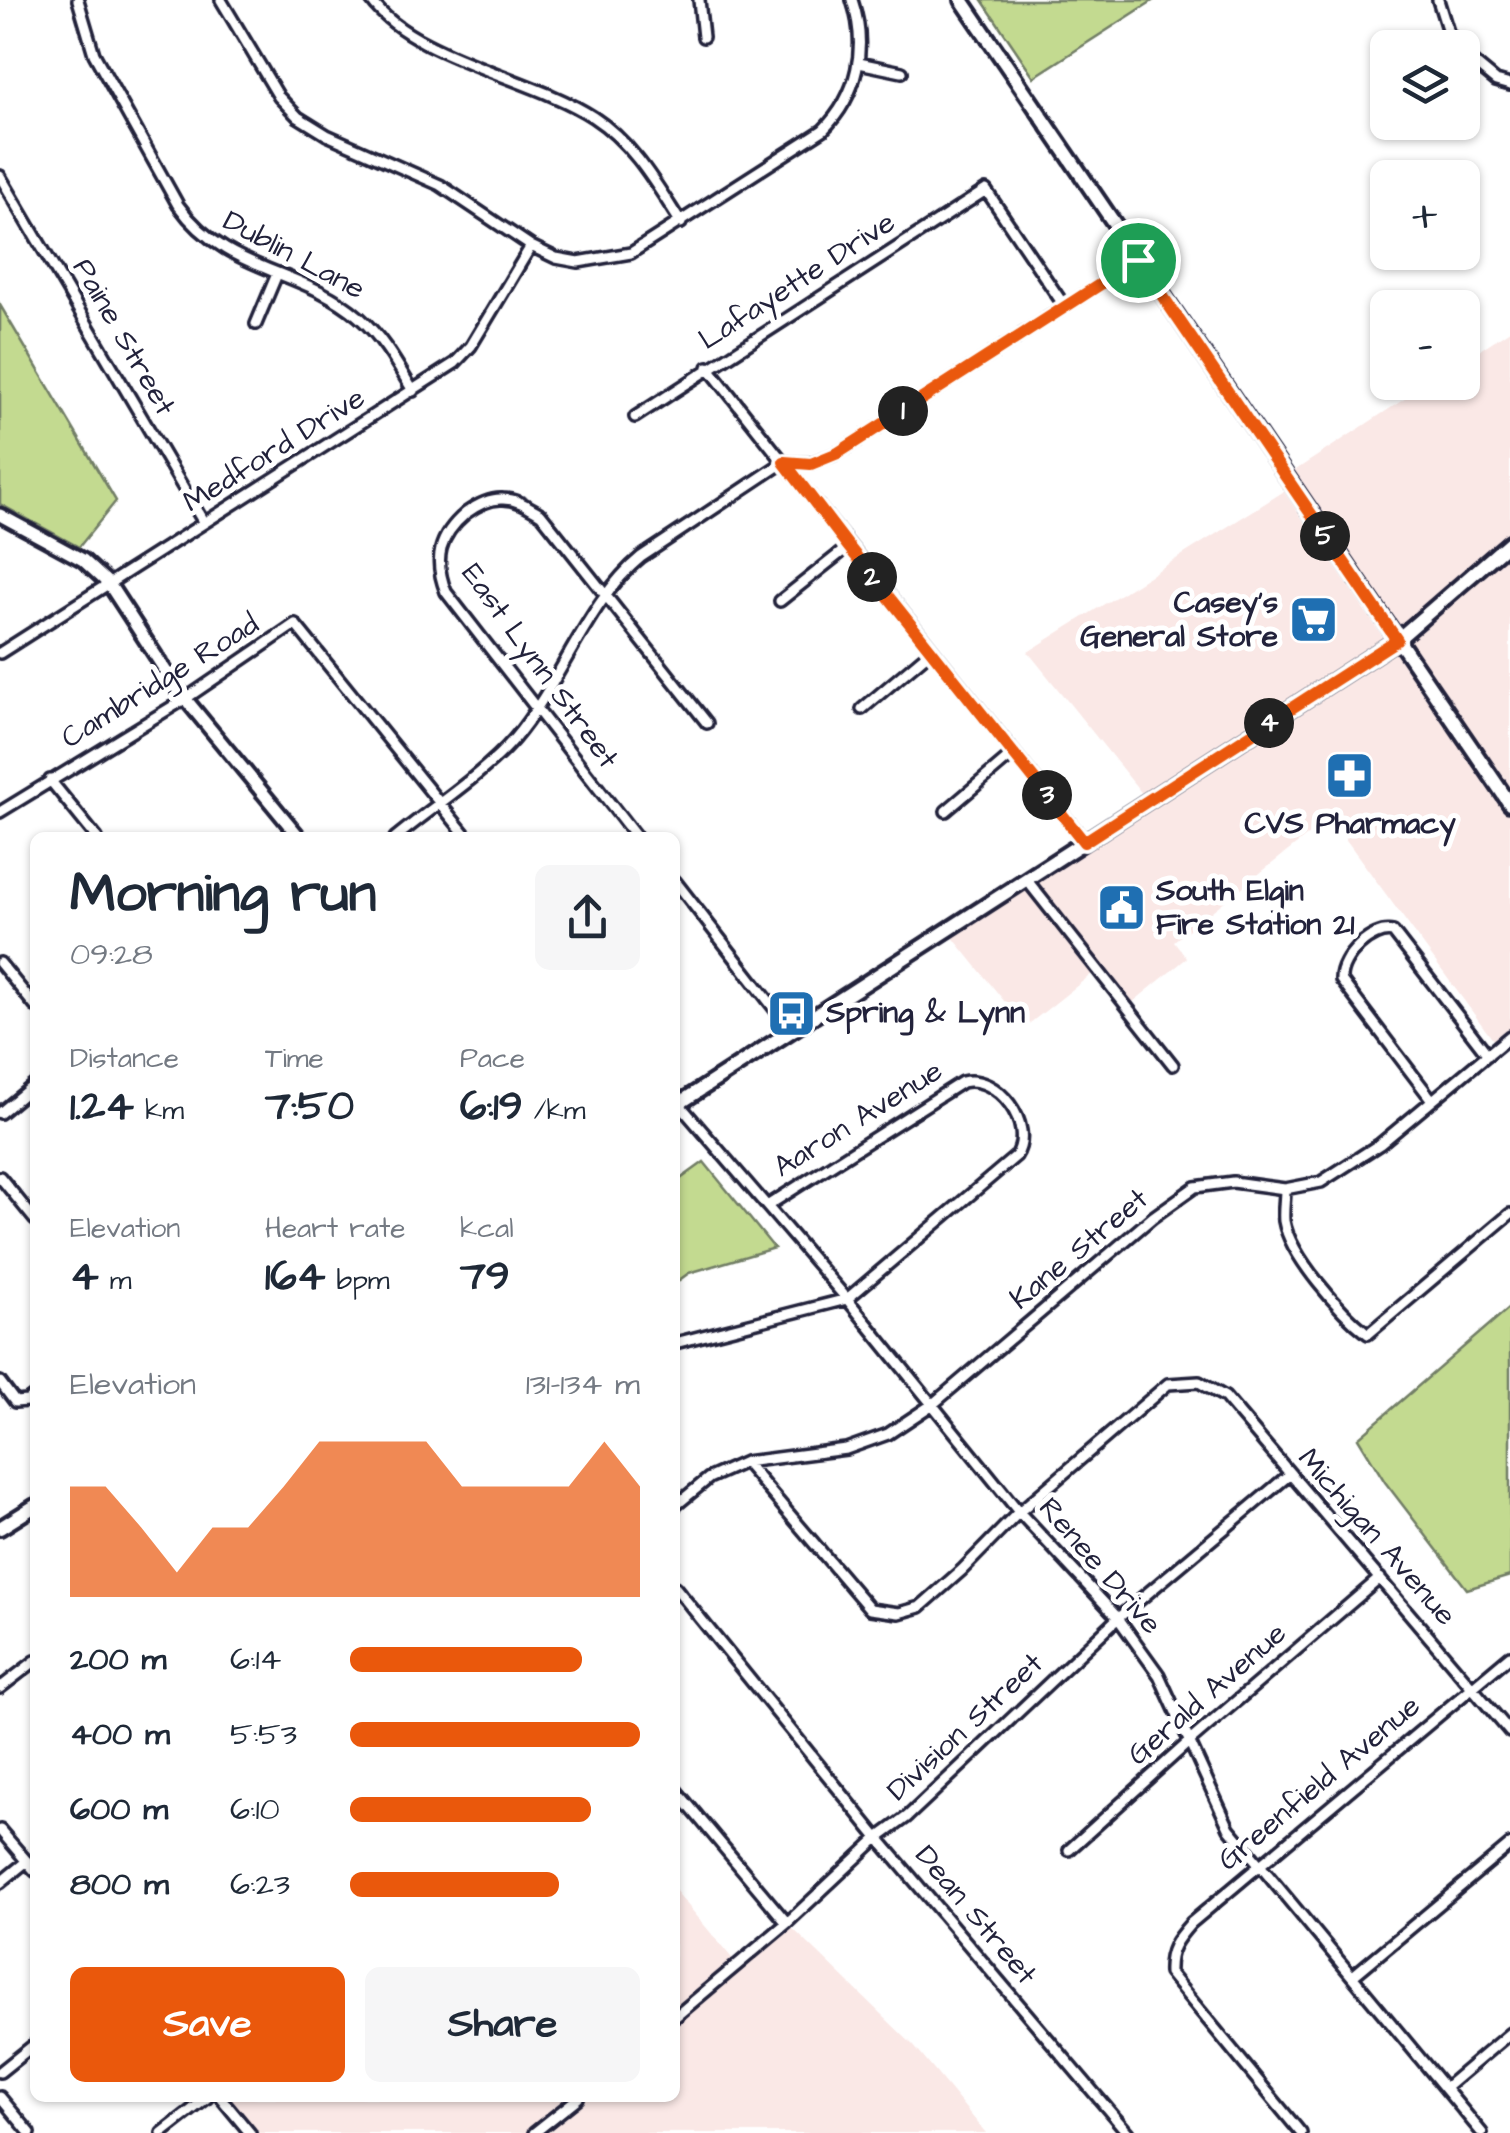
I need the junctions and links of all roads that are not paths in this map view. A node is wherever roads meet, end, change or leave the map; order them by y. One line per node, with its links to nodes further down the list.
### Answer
1 (78, 0): 18 (street, Dublin Lane)
2 (221, 0): 16 (street)
3 (371, 0): 15 (street)
4 (699, 0): 9 (street)
5 (852, 0): 10 (street)
6 (962, 0): 17 (main road)
7 (1438, 0): 8 (street)
8 (1447, 30)
9 (703, 37)
10 (859, 64): 12 (street); 15 (street)
11 (1480, 66): 13 (street)
12 (902, 72)
13 (1510, 85)
14 (0, 176): 26 (street, Paine Street)
15 (681, 222): 16 (street)
16 (532, 246): 22 (street, Medford Drive)
17 (1138, 260): 19 (street); 32 (main road)
18 (277, 274): 20 (street); 22 (street, Dublin Lane)
19 (1065, 307): 21 (street, Lafayette Drive); 24 (street)
20 (256, 324)
21 (708, 367): 23 (street, Lafayette Drive); 24 (street)
22 (413, 391): 26 (street, Medford Drive)
23 (635, 417)
24 (784, 462): 28 (street); 30 (street)
25 (0, 515): 29 (street)
26 (204, 524): 29 (street, Medford Drive)
27 (1510, 542): 32 (main road)
28 (848, 546): 31 (street); 33 (street)
29 (110, 584): 34 (street, Medford Drive); 35 (street)
30 (606, 597): 36 (street); 36 (street, East Lynn Street); 38 (street)
31 (780, 602)
32 (1397, 640): 42 (main road); 50 (main road)
33 (932, 650): 37 (street); 39 (street)
34 (0, 652)
35 (184, 699): 40 (street, Cambridge Road); 41 (street, Cambridge Road); 46 (street)
36 (538, 706): 41 (street); 49 (street, East Lynn Street)
37 (862, 709)
38 (707, 723)
39 (1013, 754): 43 (street); 50 (street)
40 (50, 780): 44 (street, Cambridge Road); 45 (street)
41 (439, 802): 47 (street); 48 (street)
42 (1510, 804)
43 (946, 811)
44 (0, 812)
45 (92, 832)
46 (295, 832)
47 (402, 832)
48 (463, 832)
49 (632, 832)
50 (1084, 842): 51 (main road)
51 (1026, 879): 55 (main road); 58 (street)
52 (680, 887): 55 (street)
53 (0, 963): 54 (street)
54 (30, 1000)
55 (792, 1032): 61 (main road)
56 (1510, 1036): 57 (street, Kane Street)
57 (1488, 1054): 60 (street, Kane Street); 60 (street)
58 (1173, 1065)
59 (30, 1088): 63 (street)
60 (1432, 1100): 65 (street, Kane Street)
61 (680, 1103)
62 (680, 1108): 66 (street, Renee Drive)
63 (0, 1112)
64 (0, 1178): 67 (street)
65 (1285, 1189): 68 (street); 73 (street, Kane Street)
66 (767, 1206): 69 (street, Renee Drive); 69 (street, Aaron Avenue)
67 (30, 1214)
68 (1510, 1214)
69 (847, 1299): 70 (street); 73 (street, Renee Drive)
70 (680, 1341)
71 (0, 1382): 72 (street)
72 (30, 1399)
73 (933, 1404): 74 (street, Kane Street); 78 (street, Renee Drive)
74 (745, 1462): 76 (street, Kane Street); 78 (street)
75 (1290, 1474): 78 (street, Michigan Avenue); 80 (street, Michigan Avenue); 82 (street, Division Street)
76 (680, 1502)
77 (30, 1509): 79 (main road)
78 (1019, 1512): 82 (street, Renee Drive)
79 (0, 1528)
80 (1380, 1578): 85 (street, Michigan Avenue); 88 (street, Gerald Avenue)
81 (680, 1593): 91 (street, Dean Street)
82 (1118, 1618): 88 (street, Renee Drive); 91 (street, Division Street)
83 (1510, 1656): 85 (street, Greenfield Avenue)
84 (30, 1665): 86 (street)
85 (1473, 1687): 87 (street, Michigan Avenue); 96 (street, Greenfield Avenue)
86 (0, 1688)
87 (1510, 1732)
88 (1190, 1741): 93 (street, Gerald Avenue); 96 (street, Renee Drive)
89 (680, 1795): 98 (street)
90 (0, 1830): 94 (street)
91 (878, 1838): 98 (street, Division Street); 113 (street, Dean Street)
92 (1510, 1845): 99 (street)
93 (1070, 1850)
94 (27, 1861): 95 (street); 97 (street)
95 (30, 1865)
96 (1260, 1866): 99 (street, Renee Drive); 114 (street, Greenfield Avenue)
97 (0, 1883)
98 (787, 1923): 100 (street, Division Street)
99 (1353, 1976): 104 (street, Renee Drive)
100 (680, 2013)
101 (1510, 2033): 104 (street)
102 (30, 2048): 103 (street)
103 (0, 2072)
104 (1445, 2088): 115 (street, Renee Drive)
105 (0, 2097): 109 (street)
106 (202, 2102): 110 (street)
107 (225, 2102): 111 (street)
108 (573, 2102): 112 (street)
109 (30, 2133)
110 (162, 2133)
111 (250, 2133)
112 (534, 2133)
113 (1128, 2133)
114 (1301, 2133)
115 (1482, 2133)

